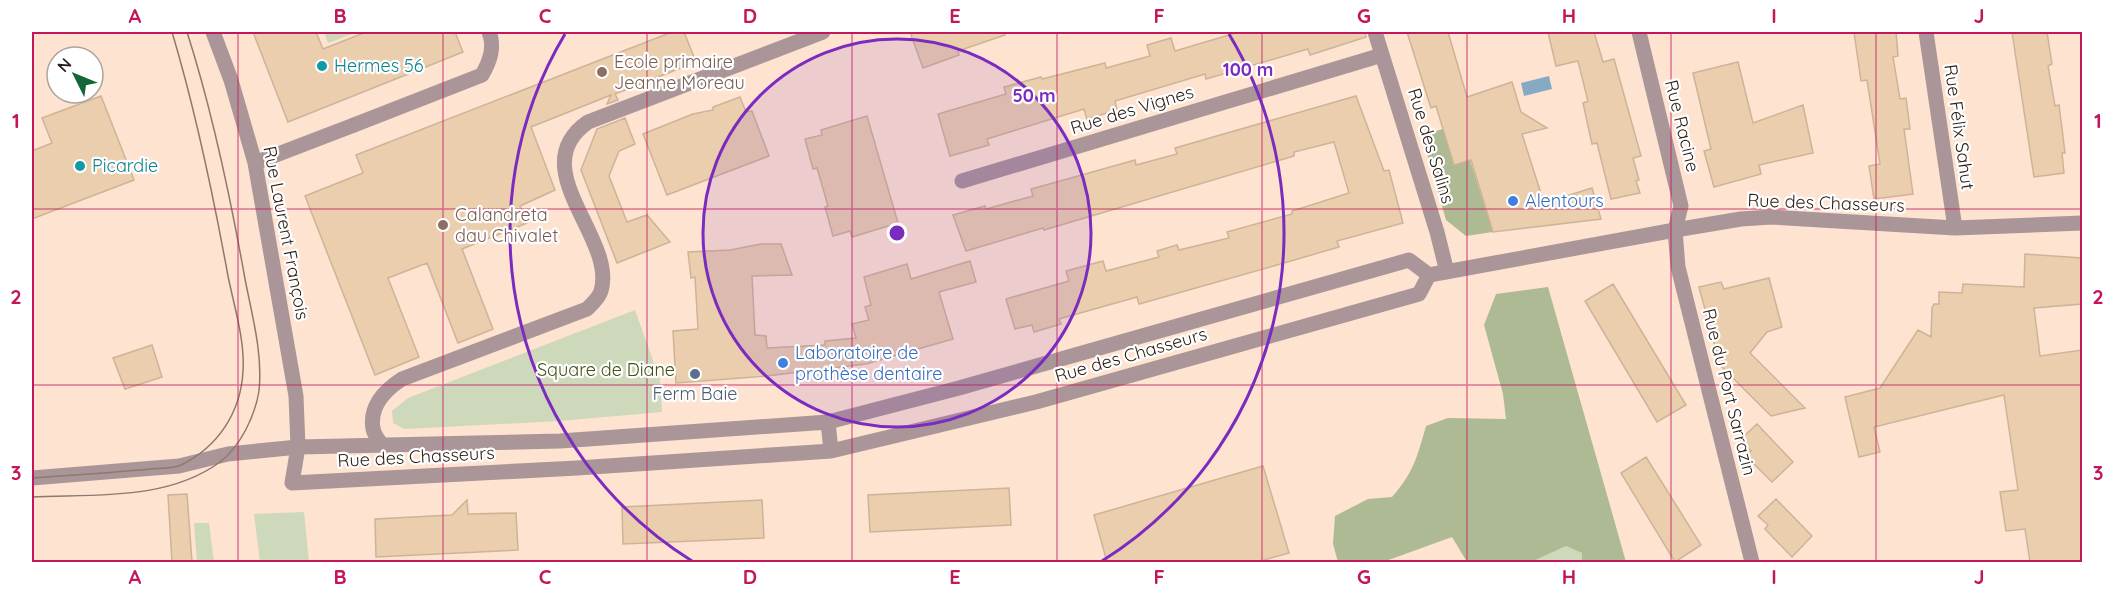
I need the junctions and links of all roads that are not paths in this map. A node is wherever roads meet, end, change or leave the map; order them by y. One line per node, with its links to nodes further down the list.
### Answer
1 (213, 32): 8 (street, Rue Laurent François)
2 (489, 32): 8 (street)
3 (823, 32): 17 (street)
4 (1376, 32): 7 (street, Rue des Salins)
5 (1639, 32): 12 (street, Rue Racine)
6 (1926, 32): 11 (street, Rue Félix Sahut)
7 (1382, 55): 9 (street, Rue des Vignes); 13 (street, Rue des Salins)
8 (255, 164): 18 (street, Rue Laurent François)
9 (962, 182)
10 (2082, 223): 11 (street, Rue des Chasseurs)
11 (1954, 228): 12 (street, Rue des Chasseurs)
12 (1675, 230): 13 (street, Rue des Chasseurs); 22 (street, Rue du Port Sarrazin)
13 (1447, 272): 14 (street, Rue des Chasseurs)
14 (1429, 275): 15 (street, Rue des Chasseurs); 19 (street, Rue des Chasseurs)
15 (828, 422): 16 (street, Rue des Chasseurs); 19 (street)
16 (579, 440): 17 (street, Rue des Chasseurs); 20 (street)
17 (382, 446): 18 (street, Rue des Chasseurs)
18 (298, 447): 20 (street, Rue des Chasseurs); 21 (street, Rue des Chasseurs)
19 (831, 451): 20 (street, Rue des Chasseurs)
20 (577, 468)
21 (32, 478)
22 (1752, 562)

